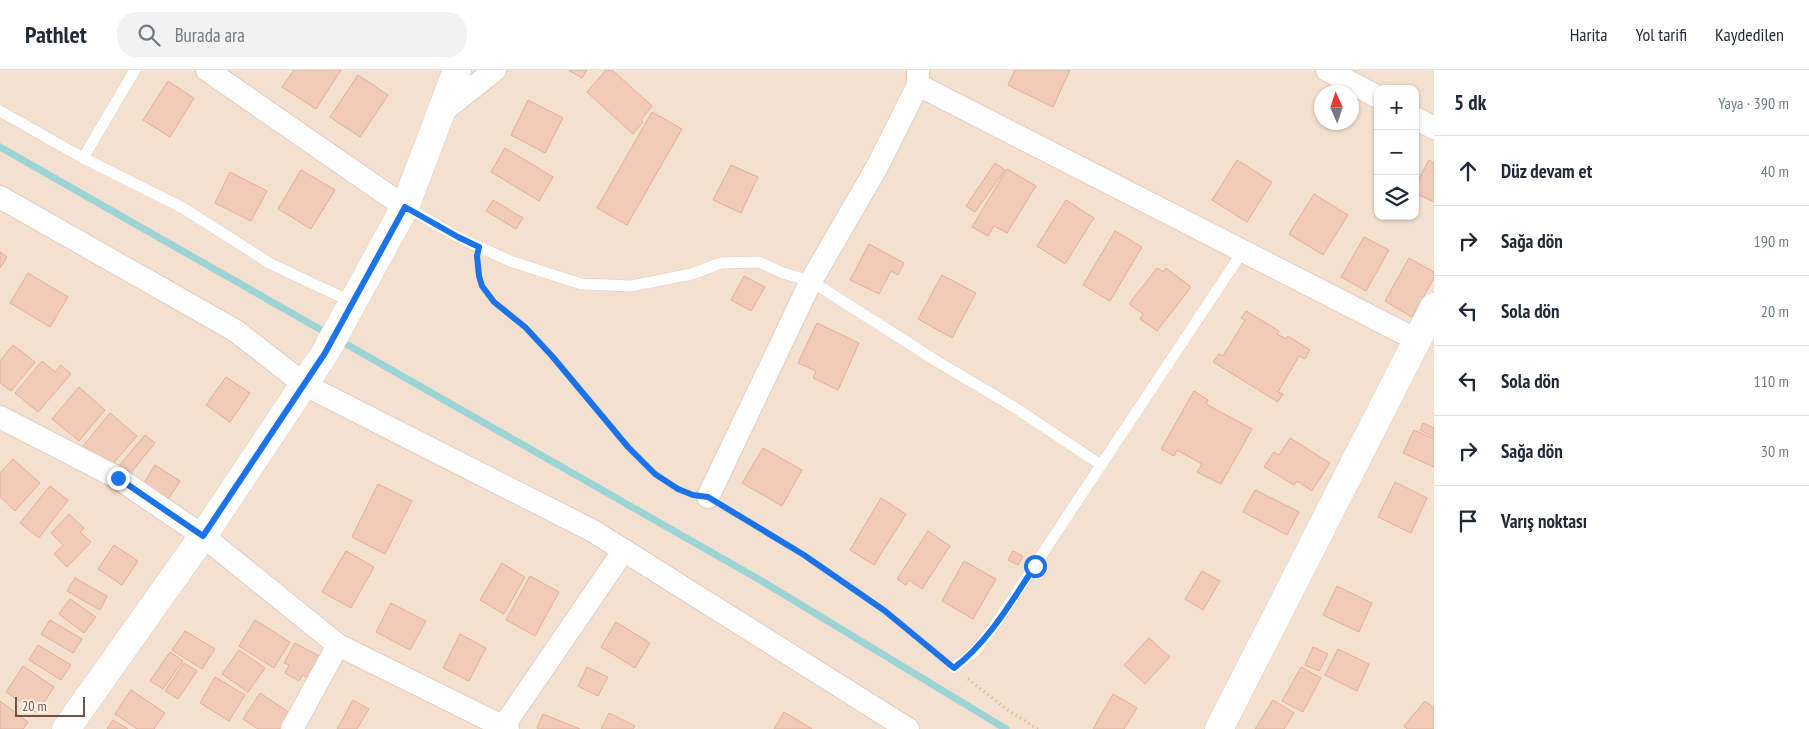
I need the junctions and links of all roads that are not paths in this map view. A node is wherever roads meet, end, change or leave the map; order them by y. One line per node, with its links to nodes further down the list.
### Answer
1 (135, 70): 12 (lane)
2 (207, 70): 14 (street)
3 (457, 70): 9 (street)
4 (495, 70): 9 (street)
5 (1327, 70): 7 (street)
6 (918, 77): 15 (street); 16 (street)
7 (1374, 96)
8 (0, 111): 12 (lane)
9 (441, 113): 14 (street)
10 (1419, 120): 11 (street)
11 (1434, 128)
12 (83, 158): 18 (lane)
13 (0, 197): 20 (street)
14 (405, 207): 16 (lane); 18 (street)
15 (1243, 251): 19 (street); 22 (lane)
16 (811, 280): 22 (lane); 23 (street)
17 (1434, 307): 19 (street)
18 (347, 312): 20 (street)
19 (1417, 340): 32 (street)
20 (305, 385): 24 (street); 25 (street)
21 (0, 418): 24 (street)
22 (1101, 466): 27 (lane)
23 (708, 497)
24 (203, 536): 26 (street); 29 (street)
25 (624, 550): 28 (street); 31 (street)
26 (338, 645): 28 (street); 30 (street)
27 (954, 668)
28 (505, 728)
29 (66, 729)
30 (292, 729)
31 (908, 729)
32 (1219, 729)

